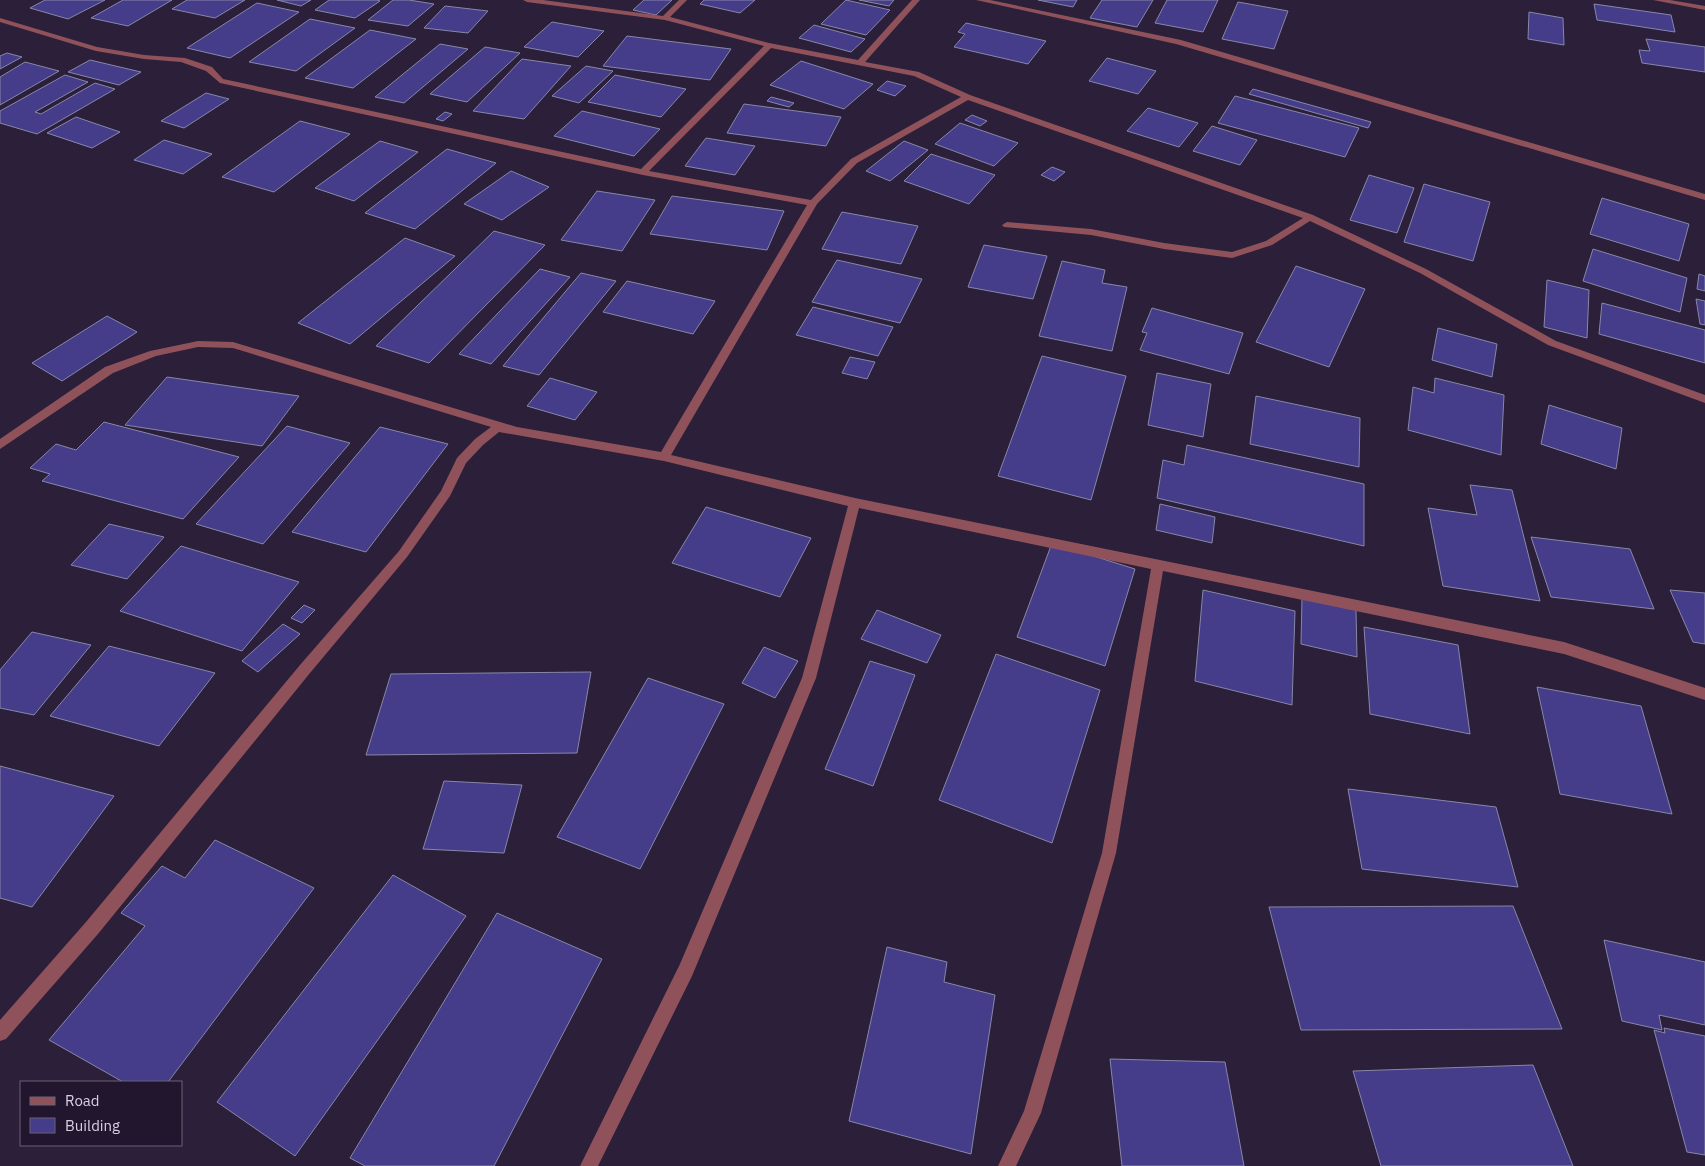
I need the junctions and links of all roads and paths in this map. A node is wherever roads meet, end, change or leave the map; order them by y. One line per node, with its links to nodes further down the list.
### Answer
1 (527, 0): 7 (street)
2 (683, 0): 7 (street)
3 (916, 0): 10 (street)
4 (980, 0): 13 (street)
5 (1657, 0): 6 (street)
6 (1705, 8)
7 (665, 18): 9 (street)
8 (0, 20): 12 (street)
9 (769, 45): 10 (street); 12 (street)
10 (859, 64): 11 (street)
11 (967, 97): 14 (street); 15 (street)
12 (643, 172): 14 (street)
13 (1705, 197)
14 (813, 203): 20 (street)
15 (1310, 217): 16 (street); 17 (street)
16 (1007, 225)
17 (1705, 399)
18 (517, 431): 19 (street); 20 (street); 24 (street)
19 (0, 445)
20 (664, 456): 21 (street)
21 (855, 502): 22 (street); 25 (street)
22 (1158, 565): 23 (street); 26 (street)
23 (1705, 694)
24 (0, 1033)
25 (589, 1166)
26 (1007, 1166)

